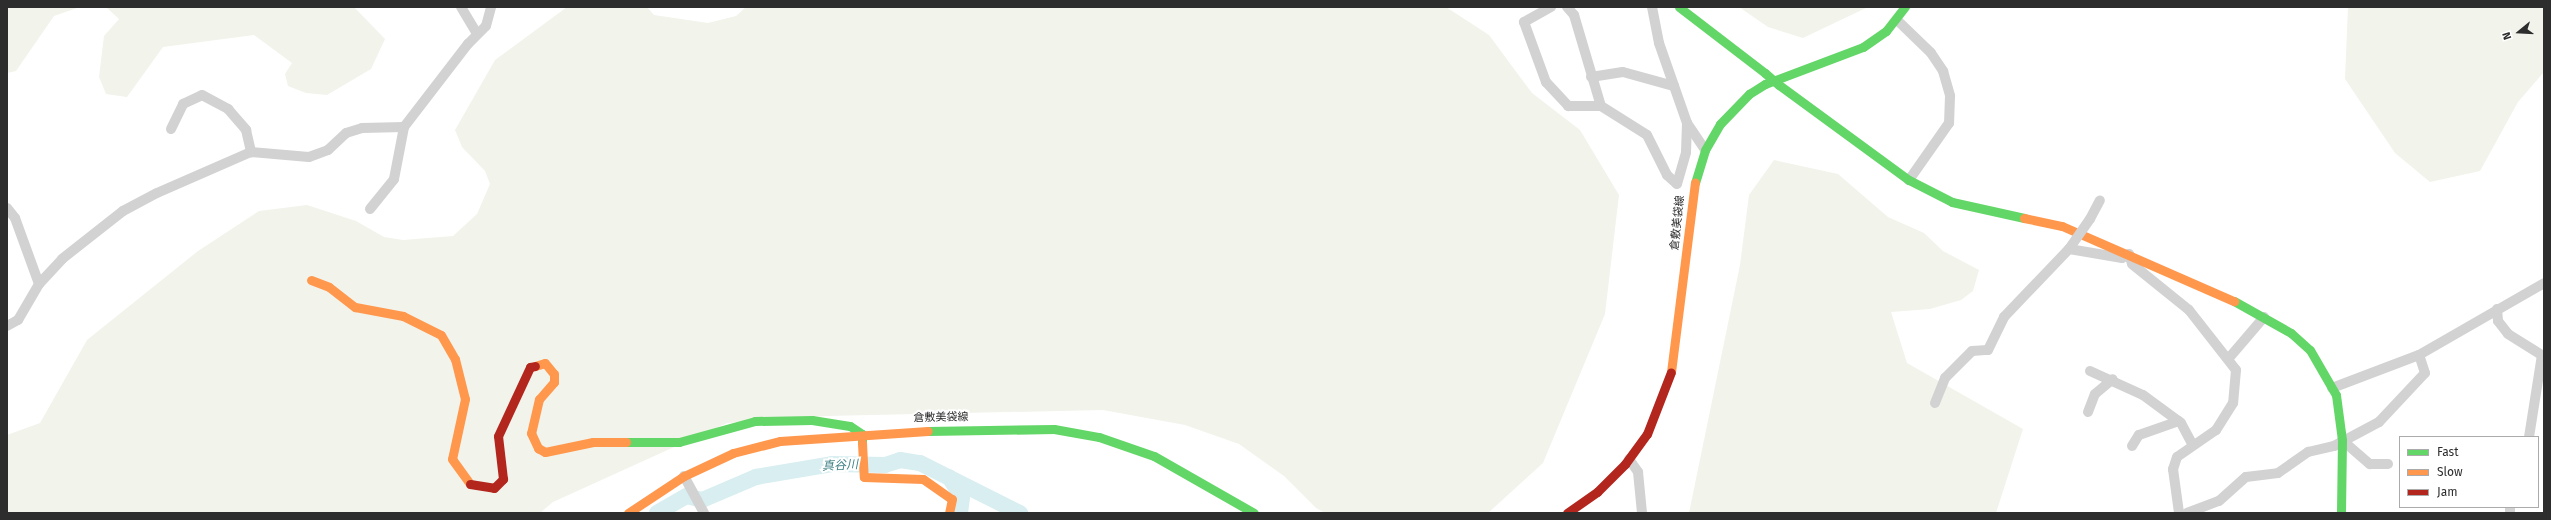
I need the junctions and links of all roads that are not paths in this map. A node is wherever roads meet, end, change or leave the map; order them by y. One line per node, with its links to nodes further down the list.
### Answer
1 (461, 7): 9 (street)
2 (491, 7): 9 (street)
3 (1551, 7): 12 (street)
4 (1567, 7): 10 (street)
5 (1652, 7): 11 (street)
6 (1679, 7): 18 (street, bridge)
7 (1905, 7): 8 (street, 倉敷美袋線)
8 (1897, 20): 16 (street, 倉敷美袋線); 18 (street)
9 (477, 34): 14 (street)
10 (1591, 77): 11 (street); 12 (street)
11 (1674, 86): 13 (street)
12 (1601, 106): 13 (street)
13 (1687, 123): 16 (street)
14 (404, 127): 17 (street); 21 (street)
15 (171, 129): 17 (street)
16 (1705, 150): 43 (street, 倉敷美袋線)
17 (251, 152): 26 (street)
18 (1909, 180): 23 (street)
19 (2100, 200): 22 (street, bridge)
20 (7, 208): 26 (street)
21 (370, 209)
22 (2069, 249): 23 (street); 35 (street)
23 (2129, 254): 28 (street); 31 (street)
24 (311, 280): 38 (street)
25 (2544, 283): 27 (street)
26 (39, 284): 29 (street)
27 (2497, 309): 30 (street); 39 (street)
28 (2264, 317): 31 (street); 34 (street)
29 (7, 326)
30 (2419, 355): 34 (street); 40 (street)
31 (2229, 358): 41 (street)
32 (2090, 371): 33 (street)
33 (2113, 379): 36 (street); 37 (street)
34 (2332, 388): 40 (street)
35 (1935, 403)
36 (2088, 412)
37 (2178, 421): 41 (street); 42 (street)
38 (862, 434): 45 (street, 倉敷美袋線); 48 (street); 49 (street, 倉敷美袋線)
39 (2529, 436)
40 (2342, 440): 44 (street); 53 (street); 54 (street)
41 (2192, 444): 52 (street)
42 (2132, 446)
43 (1629, 458): 50 (street, 倉敷美袋線); 51 (street)
44 (2388, 464)
45 (687, 481): 46 (street); 47 (street, 倉敷美袋線)
46 (703, 511)
47 (628, 513)
48 (949, 513)
49 (1254, 513)
50 (1567, 513)
51 (1642, 513)
52 (2179, 513)
53 (2187, 513)
54 (2341, 513)

